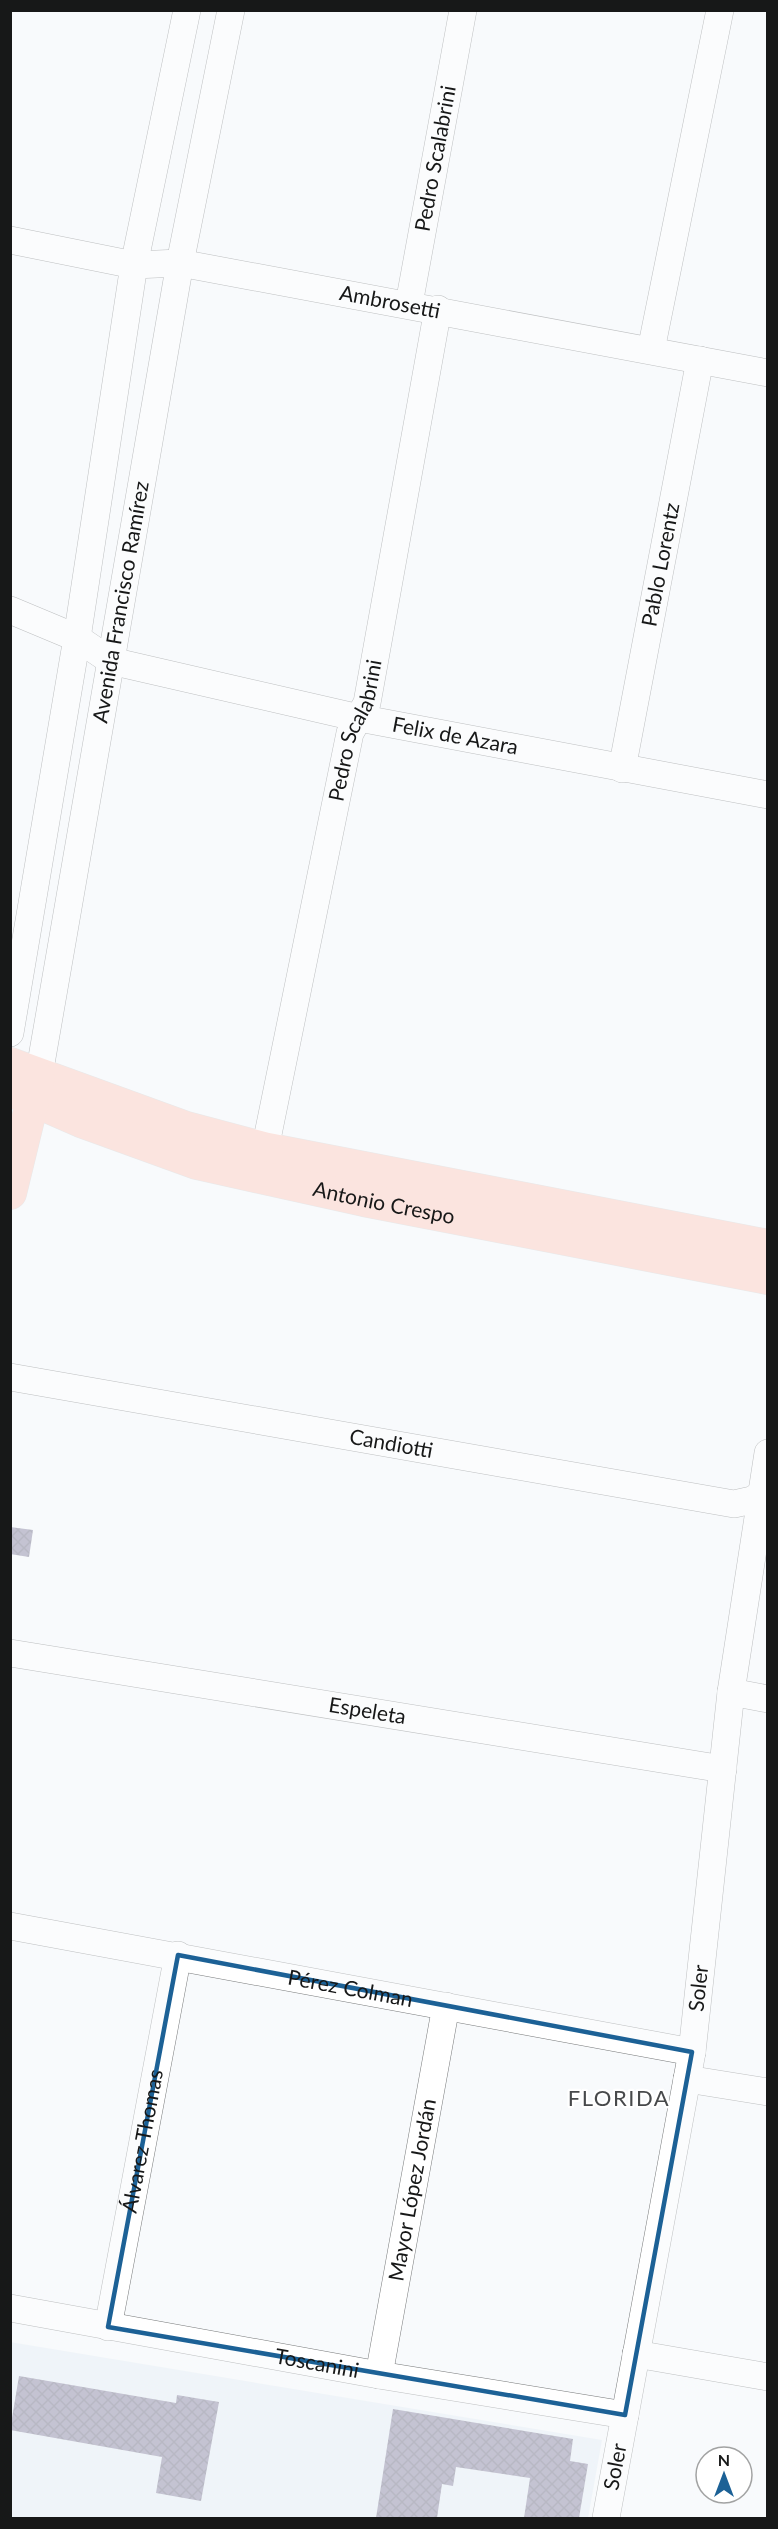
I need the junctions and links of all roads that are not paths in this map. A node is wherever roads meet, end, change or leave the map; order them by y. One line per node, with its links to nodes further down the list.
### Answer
1 (187, 10): 7 (street, Avenida Francisco Ramírez)
2 (231, 10): 6 (street, Avenida Francisco Ramírez)
3 (463, 10): 8 (street, Pedro Scalabrini)
4 (720, 10): 10 (street)
5 (10, 240): 7 (street, Ambrosetti)
6 (180, 263): 7 (street, Ambrosetti); 8 (street, Ambrosetti); 15 (street, Avenida Francisco Ramírez)
7 (134, 266): 14 (street, Avenida Francisco Ramírez)
8 (409, 304): 9 (street, Ambrosetti)
9 (438, 309): 10 (street, Ambrosetti); 16 (street, Pedro Scalabrini)
10 (651, 350): 11 (street, Ambrosetti)
11 (700, 360): 12 (street, Ambrosetti); 17 (street, Pablo Lorentz)
12 (768, 373)
13 (10, 610): 14 (street)
14 (77, 638): 15 (street); 19 (street, Avenida Francisco Ramírez)
15 (111, 661): 16 (street, Felix de Azara); 20 (street, Avenida Francisco Ramírez)
16 (359, 718): 17 (street, Felix de Azara); 21 (street, Pedro Scalabrini)
17 (622, 769): 18 (street, Felix de Azara)
18 (768, 795)
19 (10, 1033)
20 (23, 1082): 21 (main road, Antonio Crespo); 22 (main road, Avenida Francisco Ramírez); 24 (main road, Antonio Crespo)
21 (265, 1149): 23 (main road, Antonio Crespo)
22 (10, 1193)
23 (768, 1246)
24 (768, 1278)
25 (10, 1377): 27 (street, Candiotti)
26 (768, 1453): 27 (street, Soler)
27 (764, 1492): 29 (street, Soler)
28 (10, 1653): 31 (street, Espeleta)
29 (731, 1692): 30 (street); 31 (street, Soler)
30 (768, 1698)
31 (723, 1769): 35 (street, Soler)
32 (10, 1926): 33 (street, Pérez Colman)
33 (178, 1955): 34 (street, Pérez Colman); 39 (street, Álvarez Thomas)
34 (446, 2006): 35 (street, Pérez Colman); 41 (street, Mayor López Jordán)
35 (692, 2052): 36 (street, Soler)
36 (687, 2079): 37 (street); 40 (street, Soler)
37 (768, 2092)
38 (10, 2308): 39 (street, Toscanini)
39 (108, 2327): 41 (street, Toscanini)
40 (636, 2354): 42 (street); 43 (street, Soler)
41 (379, 2375): 43 (street, Toscanini)
42 (768, 2378)
43 (625, 2415): 44 (street, Soler)
44 (606, 2518)

